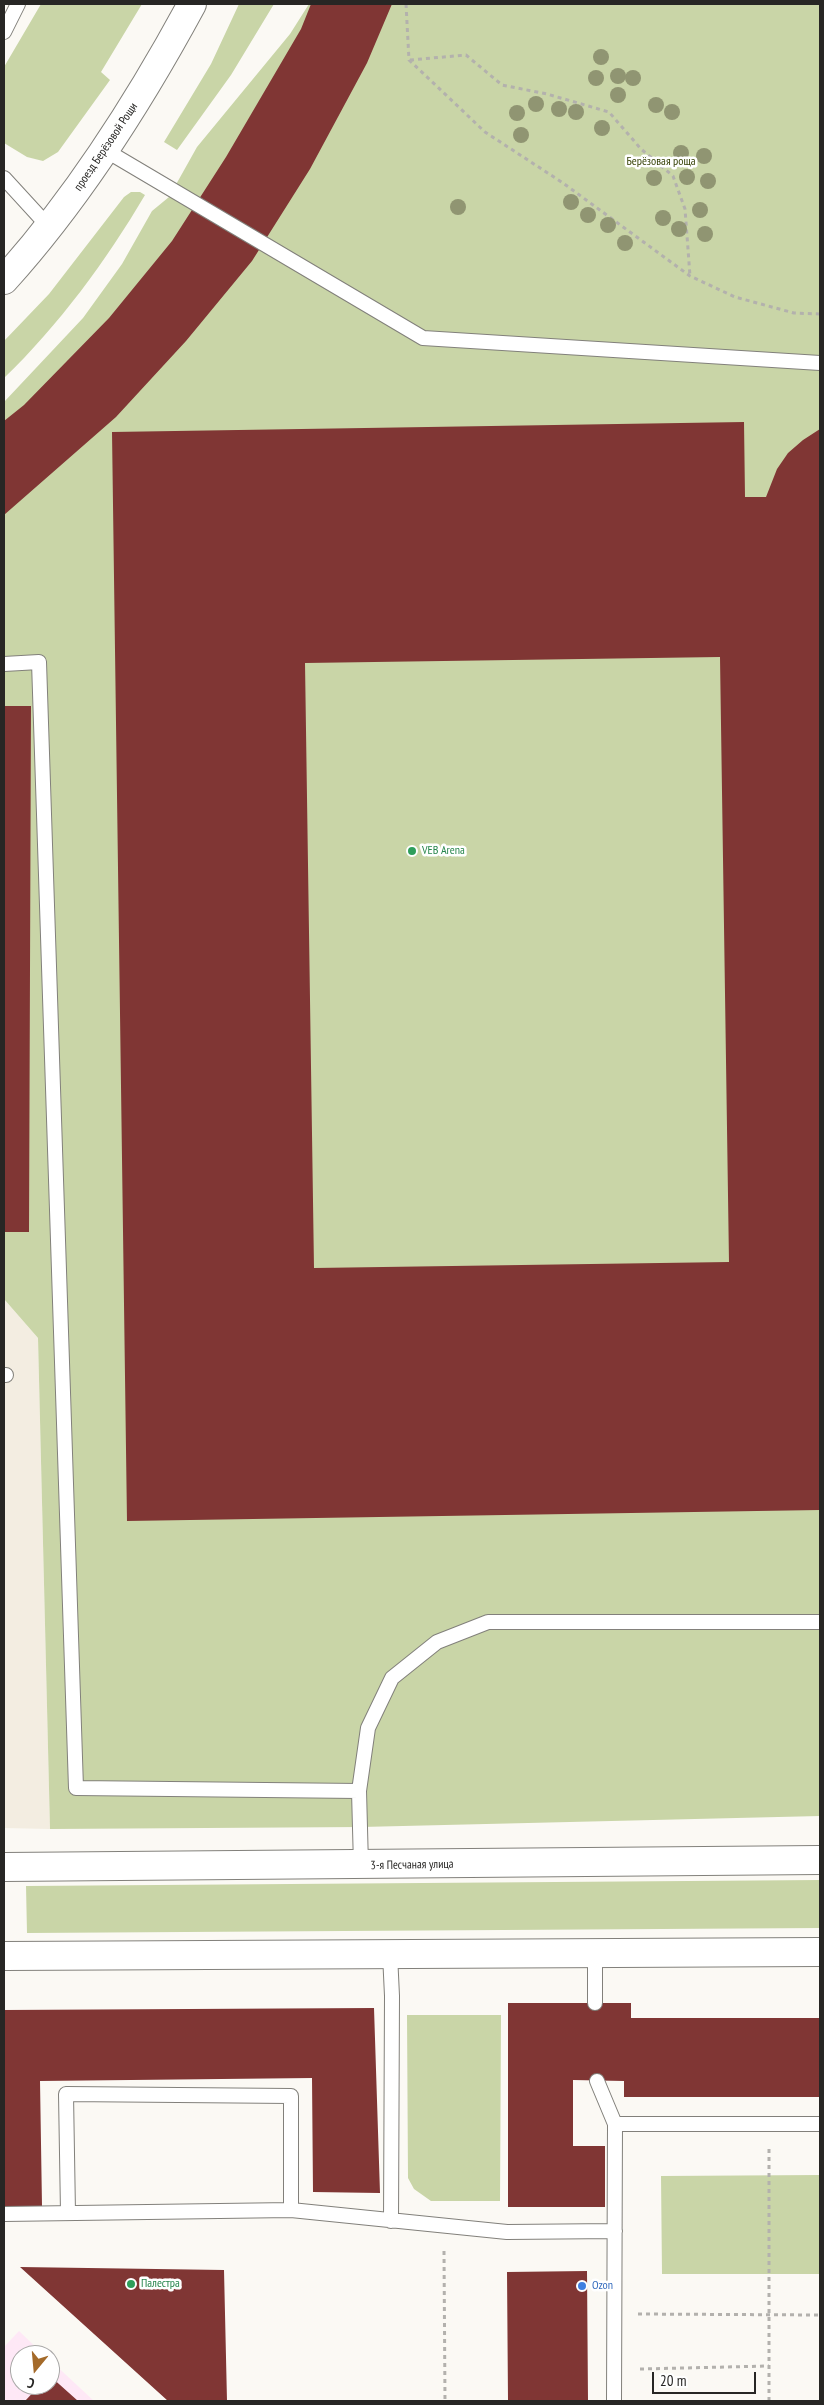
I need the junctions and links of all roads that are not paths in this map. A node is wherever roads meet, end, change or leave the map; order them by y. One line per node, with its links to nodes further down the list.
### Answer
1 (18, 4): 3 (lane)
2 (192, 4): 4 (street, проезд Берёзовой Рощи)
3 (4, 32)
4 (104, 150): 6 (street, проезд Берёзовой Рощи); 8 (lane)
5 (4, 178): 6 (lane)
6 (48, 226): 7 (street, проезд Берёзовой Рощи)
7 (4, 280)
8 (820, 363)
9 (4, 664): 11 (lane)
10 (820, 1622): 11 (lane)
11 (359, 1792): 13 (lane)
12 (820, 1860): 13 (street, 3-я Песчаная улица)
13 (361, 1865): 14 (street, 3-я Песчаная улица)
14 (4, 1867)
15 (820, 1952): 16 (street)
16 (595, 1953): 17 (street); 19 (lane)
17 (390, 1954): 18 (street); 26 (lane)
18 (4, 1956)
19 (595, 2003)
20 (596, 2081): 21 (lane)
21 (615, 2124): 22 (lane); 27 (lane)
22 (820, 2124)
23 (291, 2210): 24 (lane); 24 (lane); 26 (lane)
24 (68, 2213): 25 (lane)
25 (4, 2214)
26 (392, 2220): 27 (lane)
27 (615, 2231): 28 (lane)
28 (614, 2401)

